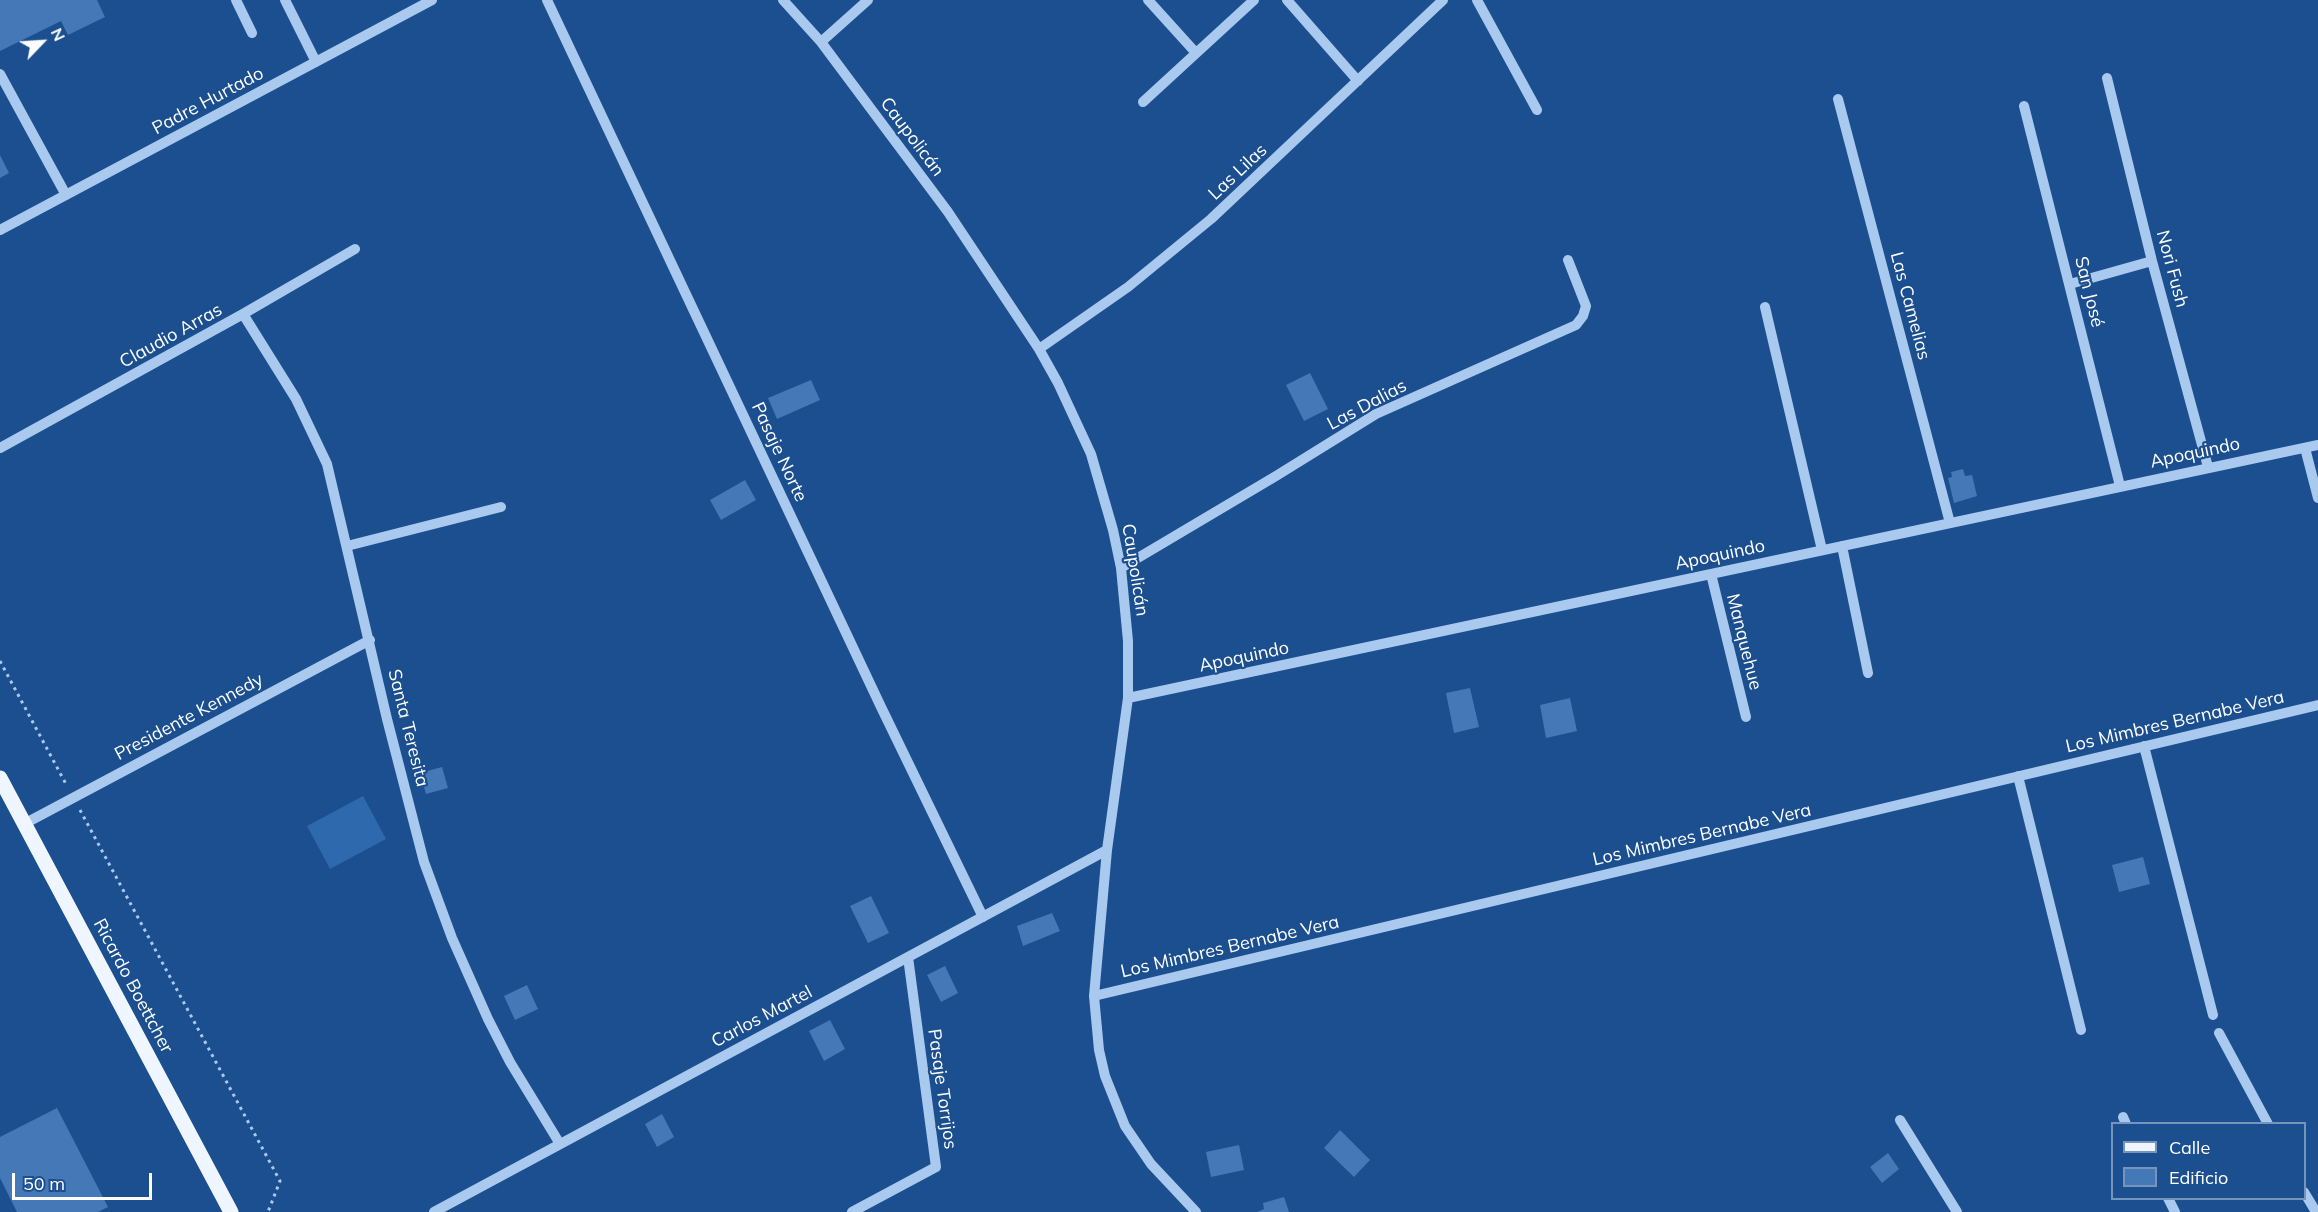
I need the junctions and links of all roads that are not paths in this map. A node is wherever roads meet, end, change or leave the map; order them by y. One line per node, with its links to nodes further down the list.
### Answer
1 (236, 0): 12 (street)
2 (285, 0): 15 (street)
3 (432, 0): 15 (street, Padre Hurtado)
4 (547, 0): 55 (street, Pasaje Norte)
5 (783, 0): 13 (street, Caupolicán)
6 (868, 0): 13 (street)
7 (1148, 0): 14 (street)
8 (1254, 0): 14 (street)
9 (1287, 0): 18 (street)
10 (1443, 0): 18 (street, Las Lilas)
11 (1477, 0): 22 (street)
12 (252, 33)
13 (821, 42): 31 (street, Caupolicán)
14 (1196, 52): 20 (street)
15 (316, 62): 23 (street, Padre Hurtado)
16 (0, 74): 23 (street)
17 (2107, 78): 27 (street, Nori Fush)
18 (1358, 81): 31 (street, Las Lilas)
19 (1838, 99): 39 (street, Las Camelias)
20 (1143, 102)
21 (2025, 106): 28 (street, San José)
22 (1537, 110)
23 (66, 195): 24 (street, Padre Hurtado)
24 (0, 230)
25 (355, 249): 30 (street, Claudio Arras)
26 (1568, 260): 43 (street, Las Dalias)
27 (2152, 261): 28 (street); 35 (street, Nori Fush)
28 (2070, 285): 36 (street, San José)
29 (1765, 307): 42 (street)
30 (243, 314): 33 (street, Claudio Arras); 40 (street, Santa Teresita)
31 (1039, 349): 43 (street, Caupolicán)
32 (2318, 445): 34 (street, Apoquindo)
33 (0, 448)
34 (2305, 448): 35 (street, Apoquindo); 37 (street)
35 (2208, 467): 36 (street, Apoquindo)
36 (2120, 486): 39 (street, Apoquindo)
37 (2318, 498)
38 (501, 507): 40 (street)
39 (1950, 523): 41 (street, Apoquindo)
40 (346, 546): 45 (street, Santa Teresita)
41 (1842, 546): 42 (street, Apoquindo); 46 (street)
42 (1822, 550): 44 (street, Apoquindo)
43 (1121, 568): 47 (street, Caupolicán)
44 (1711, 574): 47 (street, Apoquindo); 49 (street, Manquehue)
45 (370, 640): 53 (street, Presidente Kennedy); 63 (street, Santa Teresita)
46 (1868, 673)
47 (1128, 699): 54 (street, Caupolicán)
48 (2318, 705): 50 (street, Los Mimbres Bernabe Vera)
49 (1746, 717)
50 (2144, 746): 51 (street, Los Mimbres Bernabe Vera); 58 (street)
51 (2018, 776): 57 (street, Los Mimbres Bernabe Vera); 59 (street)
52 (0, 778): 53 (main road, Ricardo Boettcher)
53 (24, 824): 65 (main road, Ricardo Boettcher)
54 (1107, 850): 55 (street, Carlos Martel); 57 (street, Caupolicán)
55 (983, 917): 56 (street, Carlos Martel)
56 (908, 957): 63 (street, Carlos Martel); 67 (street, Pasaje Torrijos)
57 (1094, 996): 68 (street, Caupolicán)
58 (2213, 1015)
59 (2081, 1030)
60 (2219, 1033): 62 (street)
61 (1900, 1120): 69 (street)
62 (2267, 1122)
63 (560, 1144): 66 (street, Carlos Martel)
64 (2306, 1195): 70 (street)
65 (231, 1212)
66 (434, 1212)
67 (852, 1212)
68 (1196, 1212)
69 (1957, 1212)
70 (2316, 1212)

